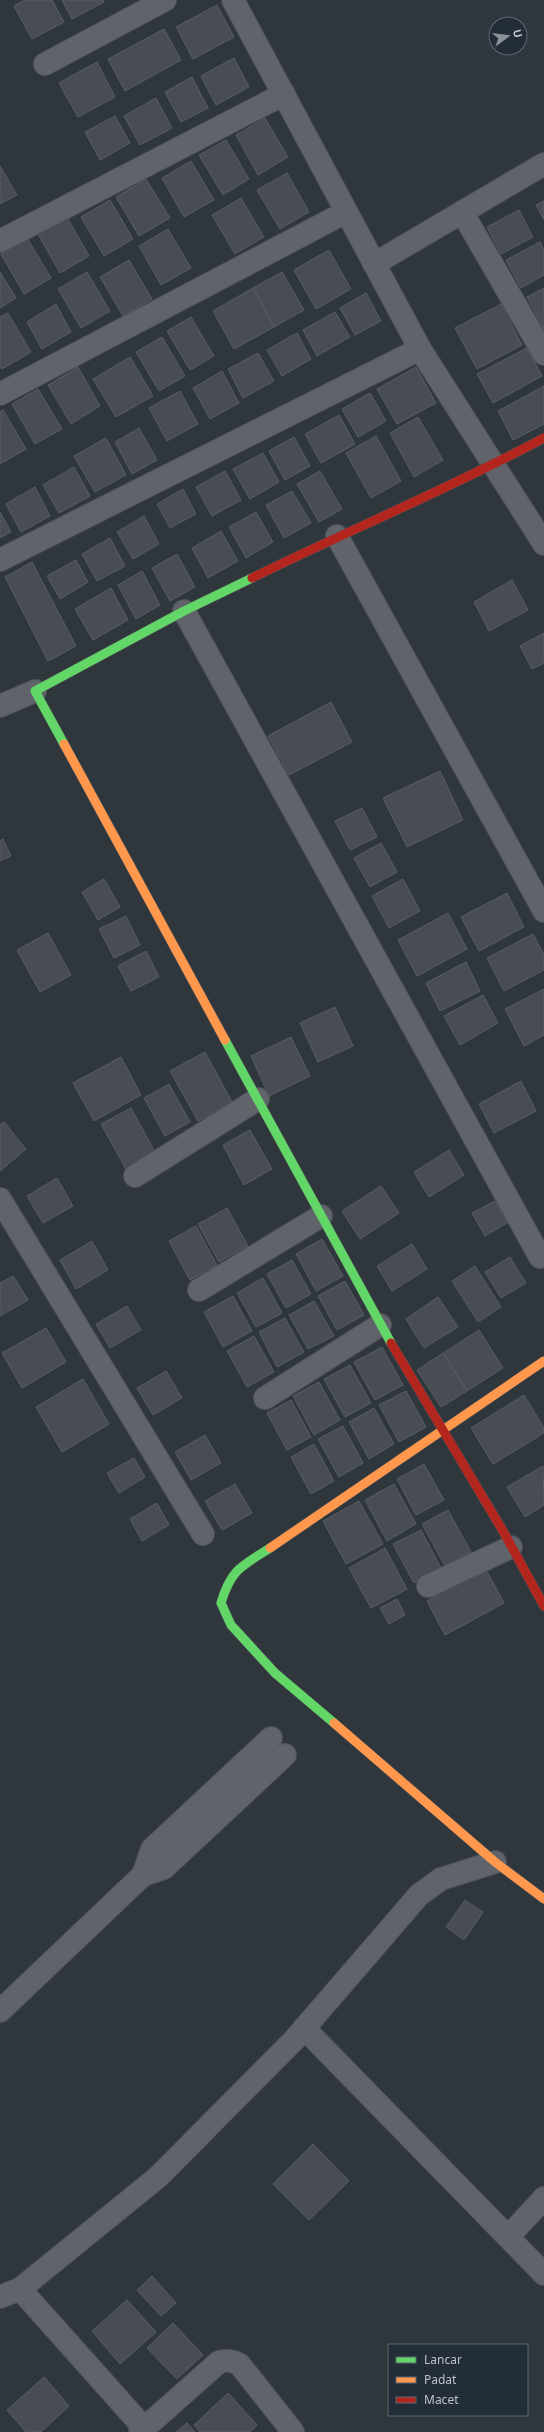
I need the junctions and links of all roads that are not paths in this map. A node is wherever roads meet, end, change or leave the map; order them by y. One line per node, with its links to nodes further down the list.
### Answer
1 (165, 0): 3 (street)
2 (233, 0): 4 (street)
3 (45, 64)
4 (284, 94): 6 (street); 8 (street)
5 (544, 164): 7 (street)
6 (346, 212): 9 (street); 12 (street)
7 (462, 212): 9 (street); 11 (street)
8 (0, 241)
9 (374, 264): 10 (street)
10 (420, 349): 14 (street); 17 (street)
11 (544, 354)
12 (0, 394)
13 (544, 438): 14 (street)
14 (495, 464): 15 (street); 16 (street)
15 (337, 536): 18 (street); 21 (street)
16 (544, 544)
17 (0, 560)
18 (184, 611): 19 (street); 26 (street)
19 (35, 691): 20 (street); 22 (street)
20 (0, 706)
21 (544, 911)
22 (258, 1099): 23 (street); 25 (street)
23 (135, 1176)
24 (0, 1199): 32 (street)
25 (321, 1216): 27 (street); 28 (street)
26 (543, 1258)
27 (199, 1290)
28 (380, 1325): 30 (street); 31 (street)
29 (544, 1361): 31 (street)
30 (265, 1398)
31 (442, 1429): 33 (street); 38 (street)
32 (202, 1534)
33 (511, 1547): 34 (street); 35 (street)
34 (428, 1586)
35 (544, 1606)
36 (271, 1738): 39 (street)
37 (286, 1755): 39 (street)
38 (492, 1863): 40 (street); 42 (street)
39 (143, 1875): 41 (street)
40 (544, 1898)
41 (0, 2011)
42 (304, 2028): 44 (street); 46 (street)
43 (544, 2198): 44 (street)
44 (508, 2236): 45 (street)
45 (544, 2274)
46 (20, 2289): 47 (street); 48 (street)
47 (0, 2297)
48 (142, 2430): 49 (street)
49 (292, 2432)

